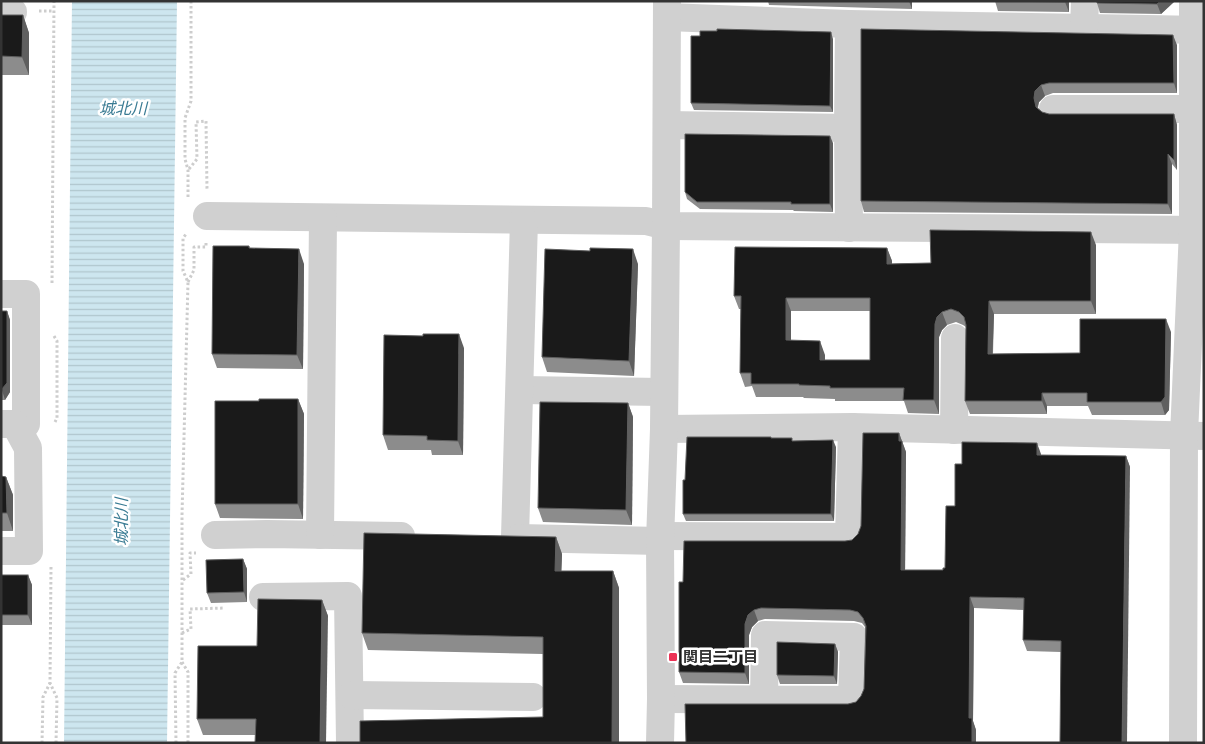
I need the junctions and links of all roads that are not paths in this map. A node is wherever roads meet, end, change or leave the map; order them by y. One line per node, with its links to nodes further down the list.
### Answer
1 (1085, 1): 5 (street)
2 (1193, 1): 6 (street)
3 (667, 9): 4 (street); 9 (street)
4 (849, 24): 5 (street); 10 (street)
5 (1084, 28): 6 (street)
6 (1198, 30): 8 (street)
7 (1053, 109): 8 (street)
8 (1193, 109): 16 (street)
9 (667, 125): 10 (street); 14 (street)
10 (848, 128): 15 (street)
11 (194, 218): 12 (street)
12 (323, 218): 13 (street); 27 (street)
13 (524, 220): 14 (street); 19 (street)
14 (666, 226): 15 (street); 20 (street)
15 (849, 228): 16 (street)
16 (1198, 230): 25 (street)
17 (1, 294): 21 (street)
18 (955, 338): 24 (street)
19 (520, 390): 20 (street); 30 (street)
20 (663, 392): 23 (street)
21 (8, 424): 32 (street)
22 (852, 428): 23 (street); 24 (street); 31 (street)
23 (664, 429): 31 (street)
24 (954, 430): 25 (street)
25 (1194, 436): 40 (street)
26 (215, 535): 27 (street)
27 (320, 535): 28 (street)
28 (429, 536)
29 (486, 537): 30 (street)
30 (515, 538): 31 (street)
31 (660, 539): 36 (street)
32 (1, 551)
33 (263, 597): 34 (street)
34 (350, 695): 35 (street); 38 (street)
35 (533, 697)
36 (661, 699): 37 (street); 39 (street)
37 (764, 700)
38 (350, 743)
39 (660, 743)
40 (1183, 743)

